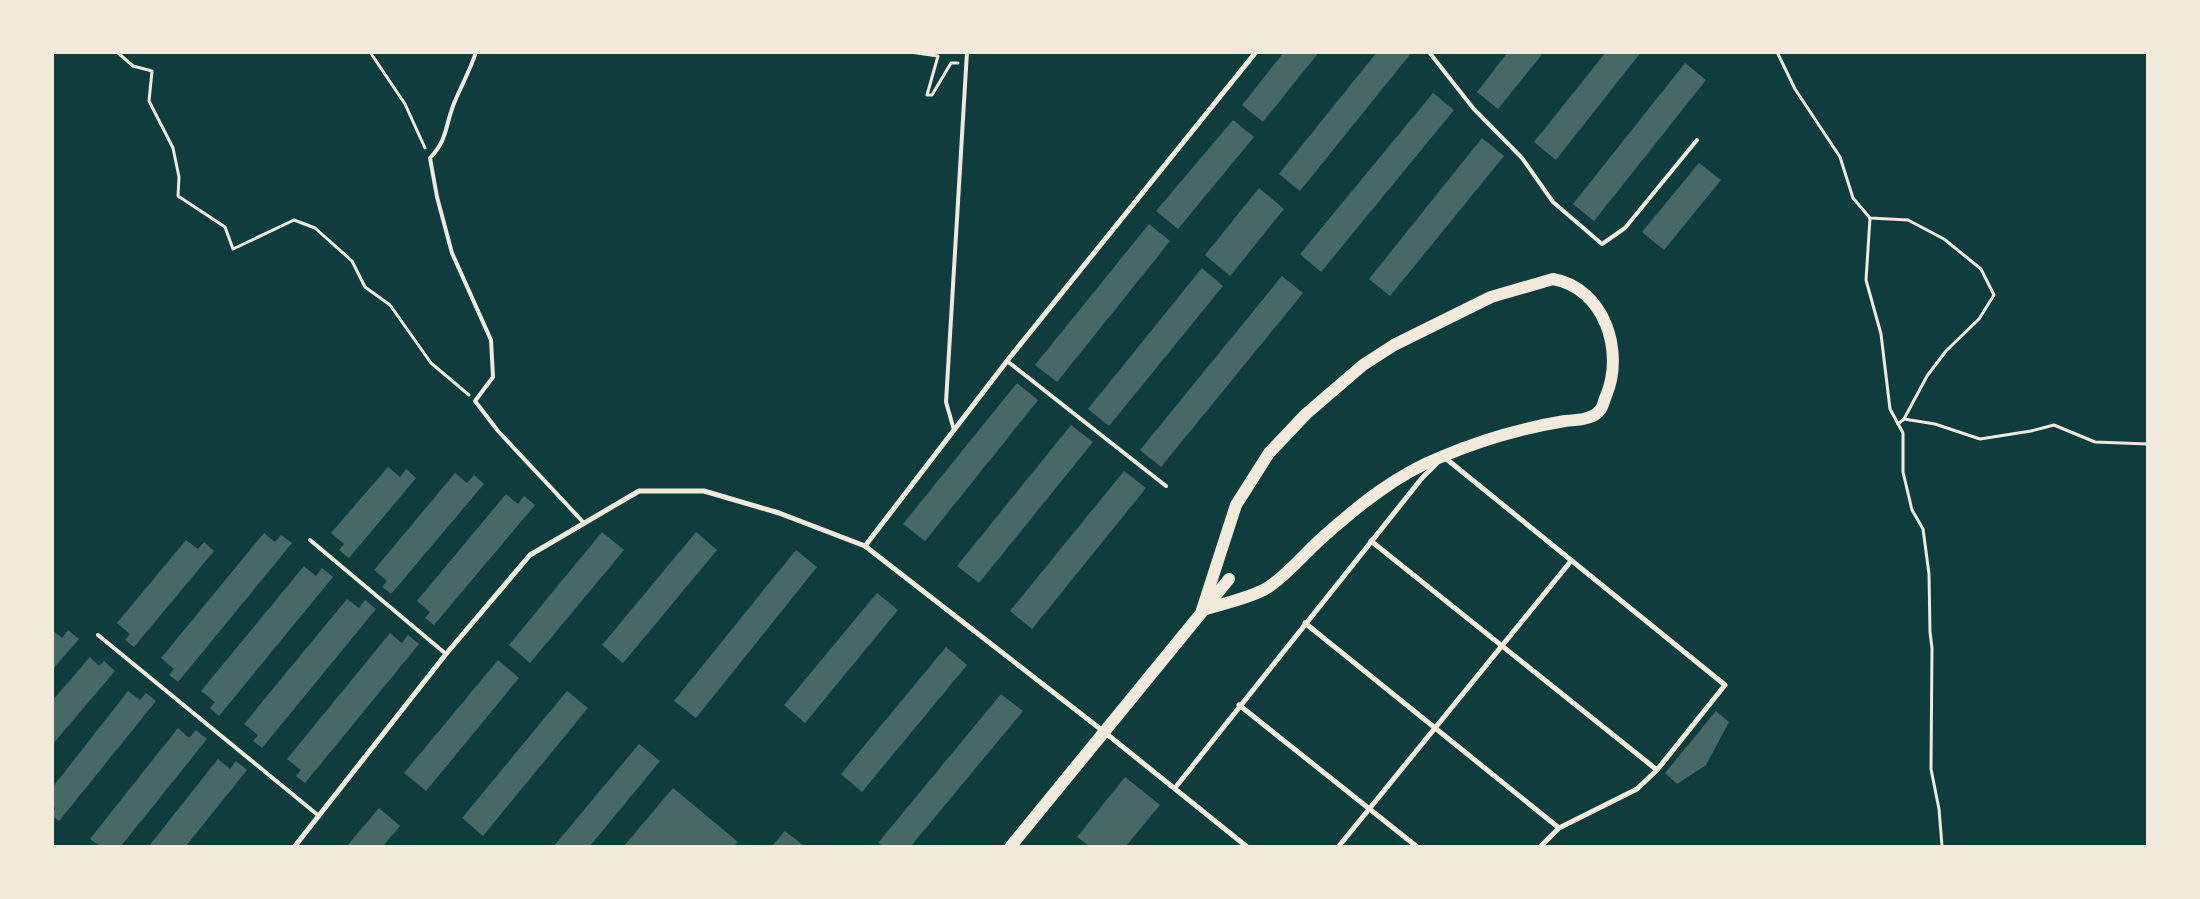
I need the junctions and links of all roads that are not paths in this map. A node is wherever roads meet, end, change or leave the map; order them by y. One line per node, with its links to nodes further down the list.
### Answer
1 (476, 52): 9 (lane)
2 (968, 52): 7 (lane)
3 (1256, 52): 6 (street)
4 (1430, 52): 5 (lane)
5 (1697, 140)
6 (1007, 361): 7 (street); 8 (lane)
7 (954, 430): 12 (street)
8 (1166, 486)
9 (584, 523): 12 (street); 19 (street)
10 (310, 540): 19 (lane)
11 (1371, 541): 13 (street); 16 (street); 18 (street)
12 (865, 546): 22 (street)
13 (1571, 561): 18 (street); 23 (street)
14 (1229, 579): 15 (main road)
15 (1202, 610): 15 (main road); 22 (main road)
16 (1305, 623): 20 (street); 21 (street)
17 (98, 635): 26 (lane)
18 (1501, 647): 21 (street); 23 (street)
19 (446, 654): 26 (street)
20 (1240, 705): 24 (street); 25 (street)
21 (1436, 728): 25 (street); 27 (street)
22 (1103, 732): 24 (street); 29 (main road)
23 (1657, 770): 27 (street)
24 (1175, 788): 30 (street)
25 (1369, 809): 31 (street); 32 (street)
26 (319, 816): 28 (street)
27 (1559, 828): 33 (street)
28 (295, 846)
29 (1011, 846)
30 (1246, 846)
31 (1339, 846)
32 (1416, 846)
33 (1541, 846)

